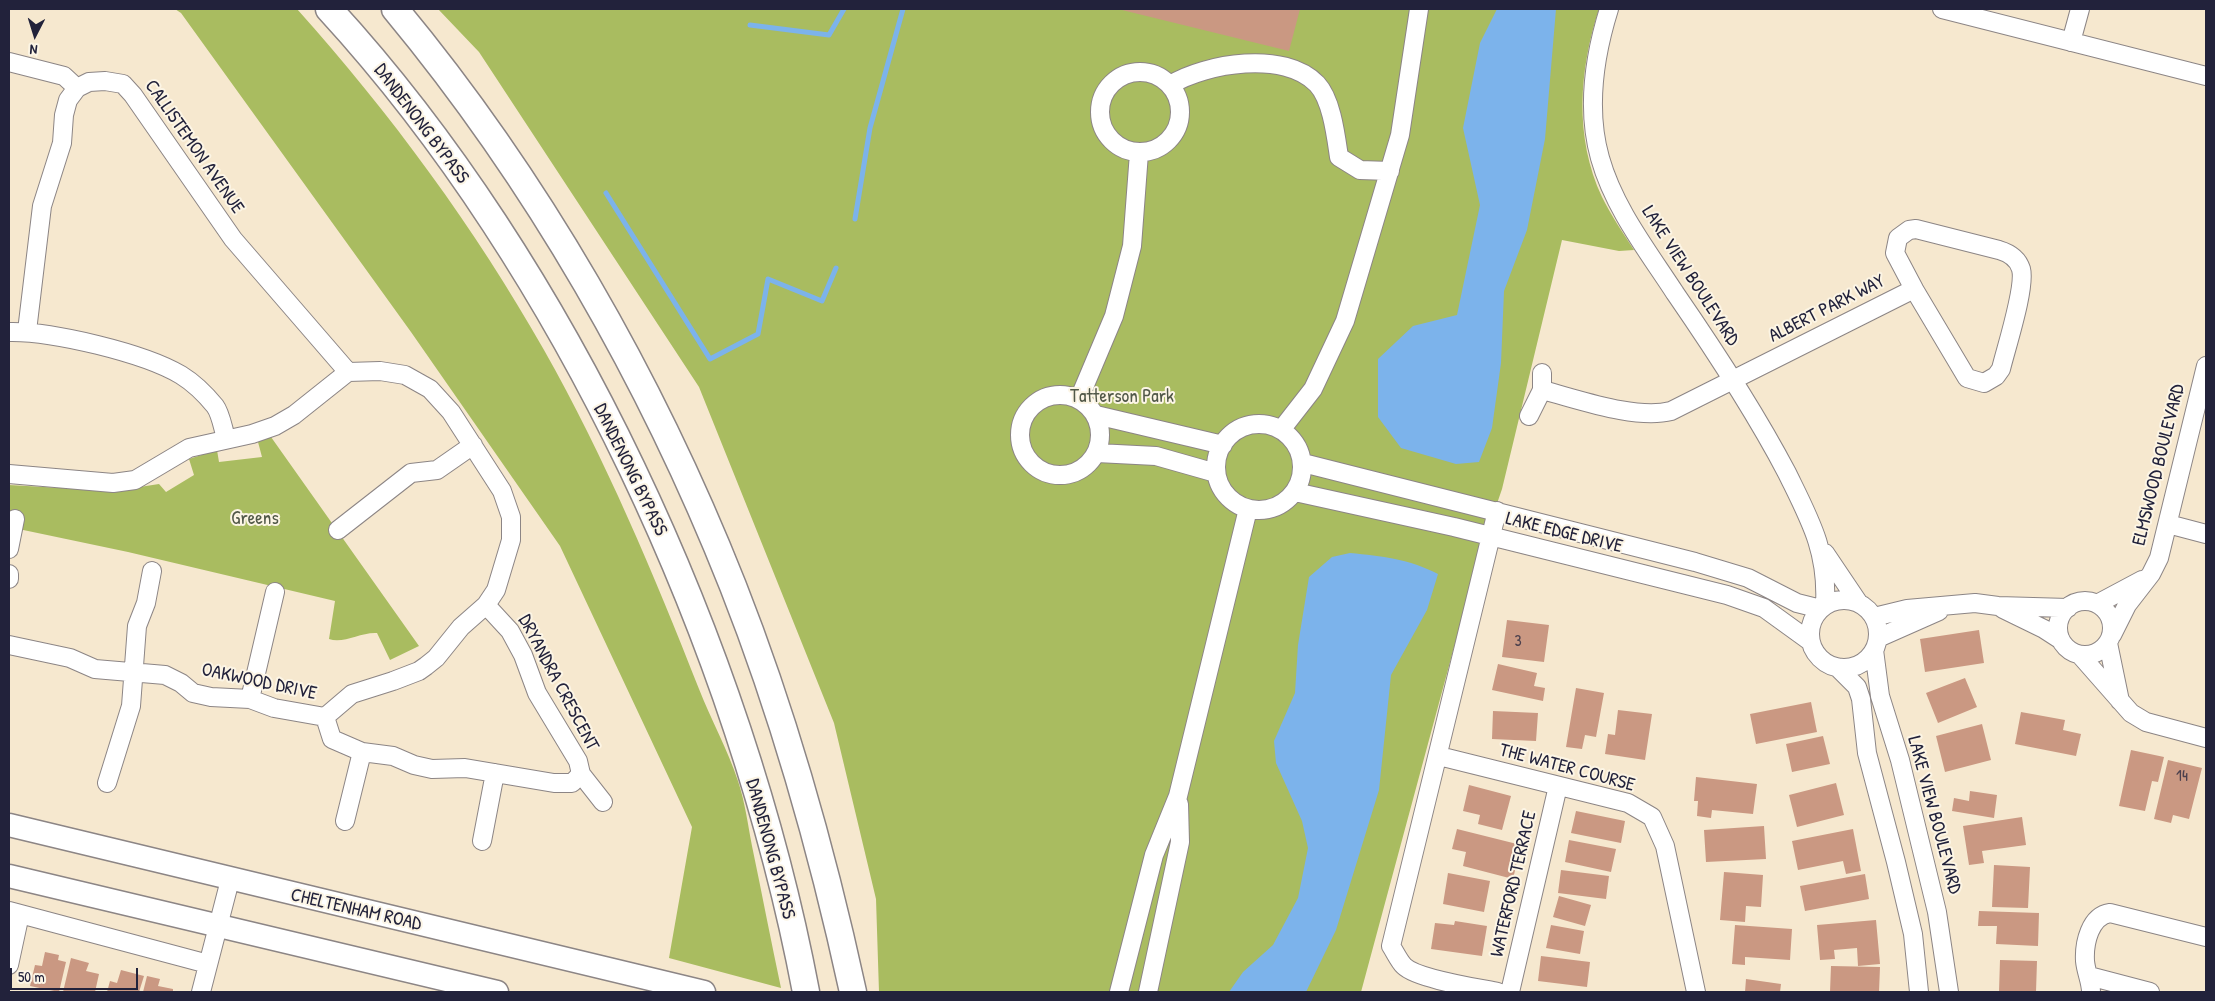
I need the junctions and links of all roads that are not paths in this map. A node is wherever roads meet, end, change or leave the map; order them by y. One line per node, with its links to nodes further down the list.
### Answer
1 (329, 9): 85 (highway, DANDENONG BYPASS)
2 (395, 9): 89 (highway)
3 (1419, 9): 13 (street)
4 (1609, 9): 19 (street, LAKE VIEW BOULEVARD)
5 (1942, 9): 7 (street)
6 (2080, 9): 7 (street)
7 (2071, 42): 9 (street)
8 (9, 62): 11 (street)
9 (2206, 76)
10 (1170, 85): 12 (street); 12 (street); 13 (street)
11 (77, 88): 15 (street); 18 (street, CALLISTEMON AVENUE)
12 (1139, 153): 20 (street)
13 (1390, 171): 23 (street)
14 (1914, 289): 14 (street, ALBERT PARK WAY); 19 (street, ALBERT PARK WAY)
15 (27, 331): 16 (street); 24 (street)
16 (9, 332)
17 (2206, 366): 35 (street, ELMSWOOD BOULEVARD)
18 (348, 372): 24 (street); 25 (street, OAKWOOD DRIVE)
19 (1734, 380): 22 (street, ALBERT PARK WAY); 39 (street, LAKE VIEW BOULEVARD)
20 (1079, 399): 21 (street); 27 (street)
21 (1096, 415): 26 (street); 27 (street)
22 (1528, 416)
23 (1281, 430): 26 (street); 28 (street)
24 (226, 438): 30 (street)
25 (473, 445): 36 (street); 48 (street, OAKWOOD DRIVE)
26 (1223, 445): 29 (street)
27 (1097, 453): 29 (street)
28 (1303, 463): 31 (street); 33 (street, LAKE EDGE DRIVE)
29 (1216, 473): 32 (street)
30 (9, 474)
31 (1295, 492): 32 (street); 38 (street, LAKE EDGE DRIVE)
32 (1248, 509): 72 (street)
33 (1497, 511): 38 (street); 50 (street, LAKE EDGE DRIVE)
34 (15, 519): 40 (street)
35 (2168, 524): 37 (street); 43 (street, ELMSWOOD BOULEVARD)
36 (338, 530)
37 (2206, 534)
38 (1491, 537): 56 (street, LAKE EDGE DRIVE); 67 (street)
39 (1822, 549): 46 (street, LAKE VIEW BOULEVARD); 50 (street, LAKE VIEW BOULEVARD)
40 (9, 550)
41 (152, 571): 61 (street)
42 (9, 574): 44 (street)
43 (2150, 574): 47 (street, ELMSWOOD BOULEVARD); 54 (street, ELMSWOOD BOULEVARD)
44 (9, 579)
45 (275, 592): 62 (street)
46 (1858, 602): 50 (street); 53 (street)
47 (2097, 604): 52 (street); 54 (street)
48 (486, 605): 64 (street, OAKWOOD DRIVE); 69 (street, DRYANDRA CRESCENT)
49 (1998, 606): 51 (street); 52 (street); 55 (street)
50 (1823, 607): 56 (street)
51 (1948, 607): 53 (street); 57 (street)
52 (2068, 608): 55 (street)
53 (1874, 617): 57 (street)
54 (2110, 639): 59 (street); 63 (street)
55 (2061, 640): 59 (street)
56 (1811, 642): 60 (street)
57 (1876, 644): 60 (street); 96 (street, LAKE VIEW BOULEVARD)
58 (9, 645): 61 (street, OAKWOOD DRIVE)
59 (2080, 655): 63 (street)
60 (1837, 667): 95 (street)
61 (132, 671): 62 (street, OAKWOOD DRIVE); 70 (street)
62 (250, 699): 64 (street, OAKWOOD DRIVE)
63 (2120, 701): 65 (street)
64 (325, 717): 66 (street, DRYANDRA CRESCENT)
65 (2206, 738)
66 (362, 752): 68 (street, DRYANDRA CRESCENT); 74 (street)
67 (1439, 756): 71 (street, THE WATER COURSE); 92 (street)
68 (495, 773): 69 (street, DRYANDRA CRESCENT); 76 (street)
69 (581, 774): 73 (street)
70 (107, 783)
71 (1558, 786): 93 (street, WATERFORD TERRACE); 94 (street, THE WATER COURSE)
72 (1178, 796): 90 (street); 91 (street)
73 (604, 802)
74 (345, 822)
75 (9, 826): 78 (main road, CHELTENHAM ROAD)
76 (482, 841)
77 (9, 876): 80 (main road)
78 (230, 880): 80 (street); 88 (main road, CHELTENHAM ROAD)
79 (14, 912): 82 (street); 83 (street)
80 (218, 927): 82 (street); 87 (main road)
81 (2206, 937): 84 (street)
82 (208, 964): 86 (street)
83 (9, 965)
84 (2090, 984): 97 (street)
85 (805, 987)
86 (201, 992)
87 (498, 992)
88 (704, 992)
89 (853, 992)
90 (1118, 992)
91 (1148, 992)
92 (1498, 992)
93 (1510, 992)
94 (1696, 992)
95 (1919, 992)
96 (1949, 992)
97 (2150, 992)

